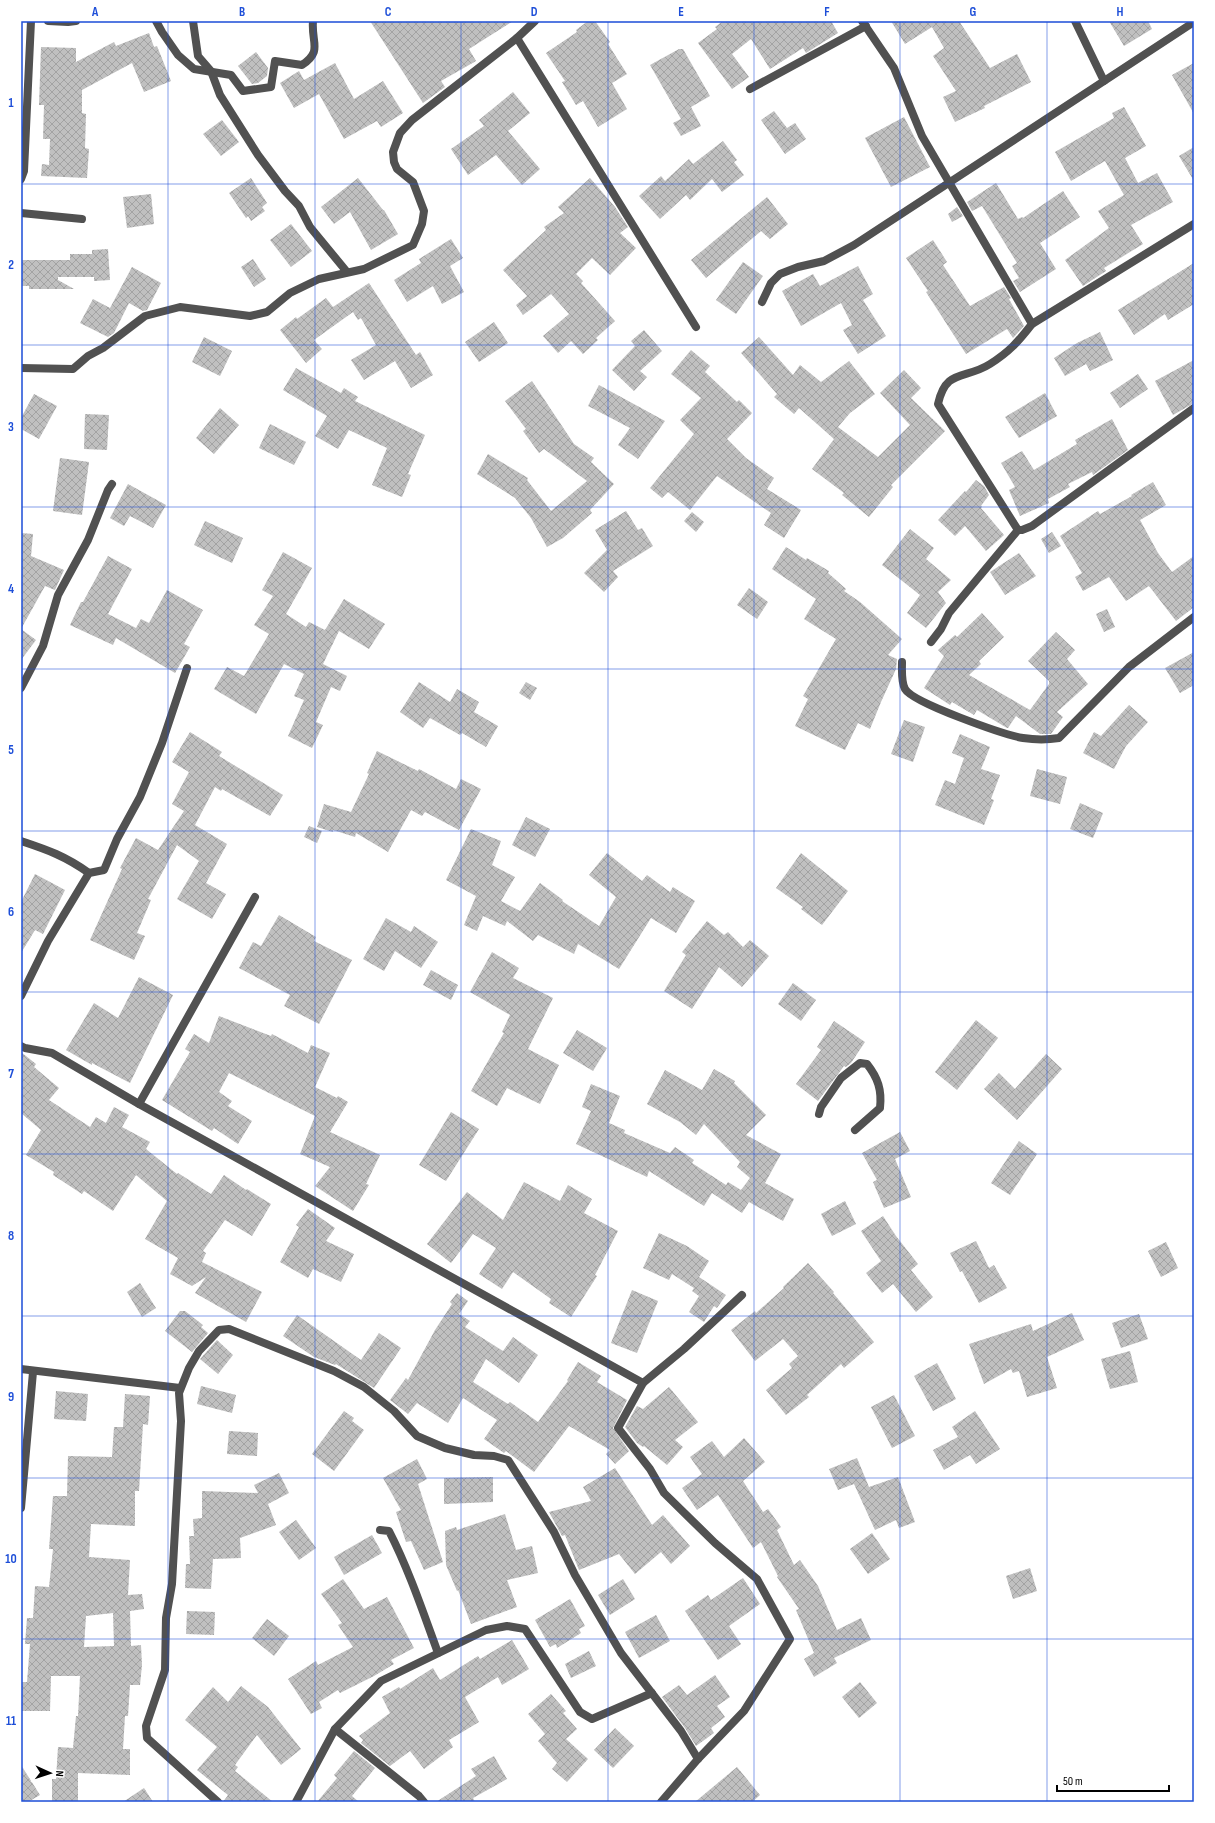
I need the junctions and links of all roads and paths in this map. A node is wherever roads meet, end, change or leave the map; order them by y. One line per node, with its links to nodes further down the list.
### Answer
1 (31, 21): 12 (street)
2 (48, 21): 3 (street)
3 (76, 21)
4 (156, 21): 13 (street)
5 (193, 21): 13 (street)
6 (313, 21): 13 (street)
7 (535, 21): 11 (street)
8 (1075, 21): 14 (street)
9 (1194, 22): 14 (street)
10 (864, 24): 15 (street); 17 (street)
11 (517, 38): 21 (street); 24 (street)
12 (25, 61): 16 (street)
13 (211, 71): 21 (street)
14 (1104, 81): 17 (street)
15 (750, 89)
16 (21, 179)
17 (949, 182): 22 (street); 23 (street)
18 (21, 213): 19 (street)
19 (82, 219)
20 (1194, 224): 23 (street)
21 (347, 272): 25 (street)
22 (762, 302)
23 (1032, 324): 28 (street)
24 (696, 327)
25 (21, 368)
26 (1194, 408): 28 (street)
27 (112, 484): 33 (street)
28 (1018, 530): 30 (street)
29 (1194, 617): 31 (street)
30 (931, 642)
31 (902, 662)
32 (187, 668): 35 (street)
33 (21, 688)
34 (21, 842): 35 (street)
35 (89, 873): 37 (street)
36 (255, 897): 39 (street)
37 (21, 996)
38 (21, 1046): 39 (street)
39 (139, 1104): 45 (street)
40 (819, 1114): 41 (street)
41 (855, 1130)
42 (742, 1295): 45 (street)
43 (21, 1369): 44 (street)
44 (33, 1372): 46 (street); 47 (street)
45 (643, 1383): 52 (street)
46 (180, 1388): 50 (street); 53 (street)
47 (21, 1508)
48 (380, 1530): 49 (street)
49 (438, 1653): 50 (street); 51 (street)
50 (652, 1693): 52 (street)
51 (334, 1729): 54 (street); 55 (street)
52 (698, 1759): 56 (street)
53 (218, 1802)
54 (296, 1802)
55 (424, 1802)
56 (661, 1802)

